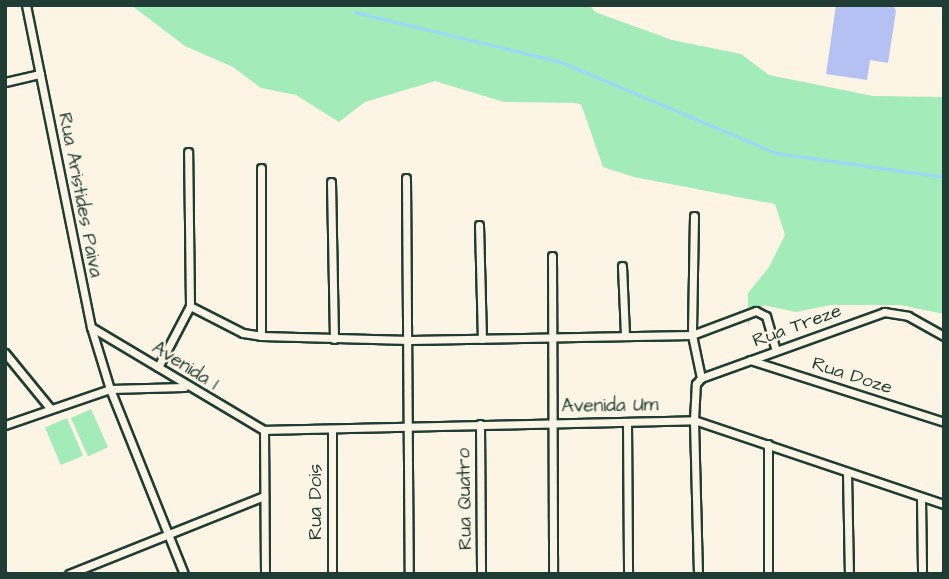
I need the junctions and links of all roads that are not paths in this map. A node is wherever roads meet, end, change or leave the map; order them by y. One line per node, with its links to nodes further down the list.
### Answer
1 (26, 5): 2 (street, Rua Aristides Paiva)
2 (40, 74): 3 (street); 13 (street, Rua Aristides Paiva)
3 (5, 82)
4 (188, 152): 12 (street)
5 (261, 168): 15 (street)
6 (406, 178): 21 (street)
7 (331, 182): 19 (street)
8 (694, 216): 14 (street)
9 (479, 225): 20 (street)
10 (552, 256): 17 (street)
11 (622, 266): 16 (street)
12 (190, 306): 15 (street); 25 (street)
13 (91, 327): 25 (street, Avenida 1); 28 (street, Rua Aristides Paiva)
14 (692, 335): 16 (street); 22 (street); 26 (street)
15 (261, 336): 19 (street)
16 (625, 336): 17 (street)
17 (552, 337): 20 (street); 33 (street)
18 (944, 337): 22 (street, Rua Treze)
19 (334, 339): 21 (street)
20 (482, 339): 21 (street)
21 (410, 340): 36 (street)
22 (775, 348): 24 (street, Rua Treze)
23 (5, 354): 29 (street)
24 (750, 360): 26 (street, Rua Treze); 32 (street, Rua Doze)
25 (158, 367): 27 (street, Avenida 1)
26 (701, 378): 30 (street)
27 (185, 387): 28 (street); 37 (street, Avenida 1)
28 (110, 388): 29 (street); 44 (street, Rua Aristides Paiva)
29 (50, 408): 35 (street)
30 (694, 420): 31 (street, Avenida Um); 39 (street, Avenida Um); 53 (street)
31 (627, 422): 33 (street, Avenida Um); 52 (street)
32 (944, 422)
33 (551, 423): 34 (street, Avenida Um); 51 (street)
34 (480, 424): 36 (street, Avenida Um); 50 (street, Rua Quatro)
35 (5, 425)
36 (406, 425): 38 (street, Avenida Um); 49 (street)
37 (264, 430): 38 (street, Avenida Um); 41 (street)
38 (332, 430): 48 (street, Rua Dois)
39 (768, 444): 40 (street, Avenida Um); 54 (street)
40 (847, 472): 42 (street, Avenida Um); 55 (street)
41 (264, 496): 44 (street); 47 (street)
42 (921, 498): 43 (street, Avenida Um); 56 (street)
43 (944, 504)
44 (169, 534): 45 (street); 46 (street, Rua Aristides Paiva)
45 (69, 574)
46 (184, 574)
47 (265, 574)
48 (332, 574)
49 (409, 574)
50 (481, 574)
51 (553, 574)
52 (628, 574)
53 (698, 574)
54 (768, 574)
55 (849, 574)
56 (922, 574)

